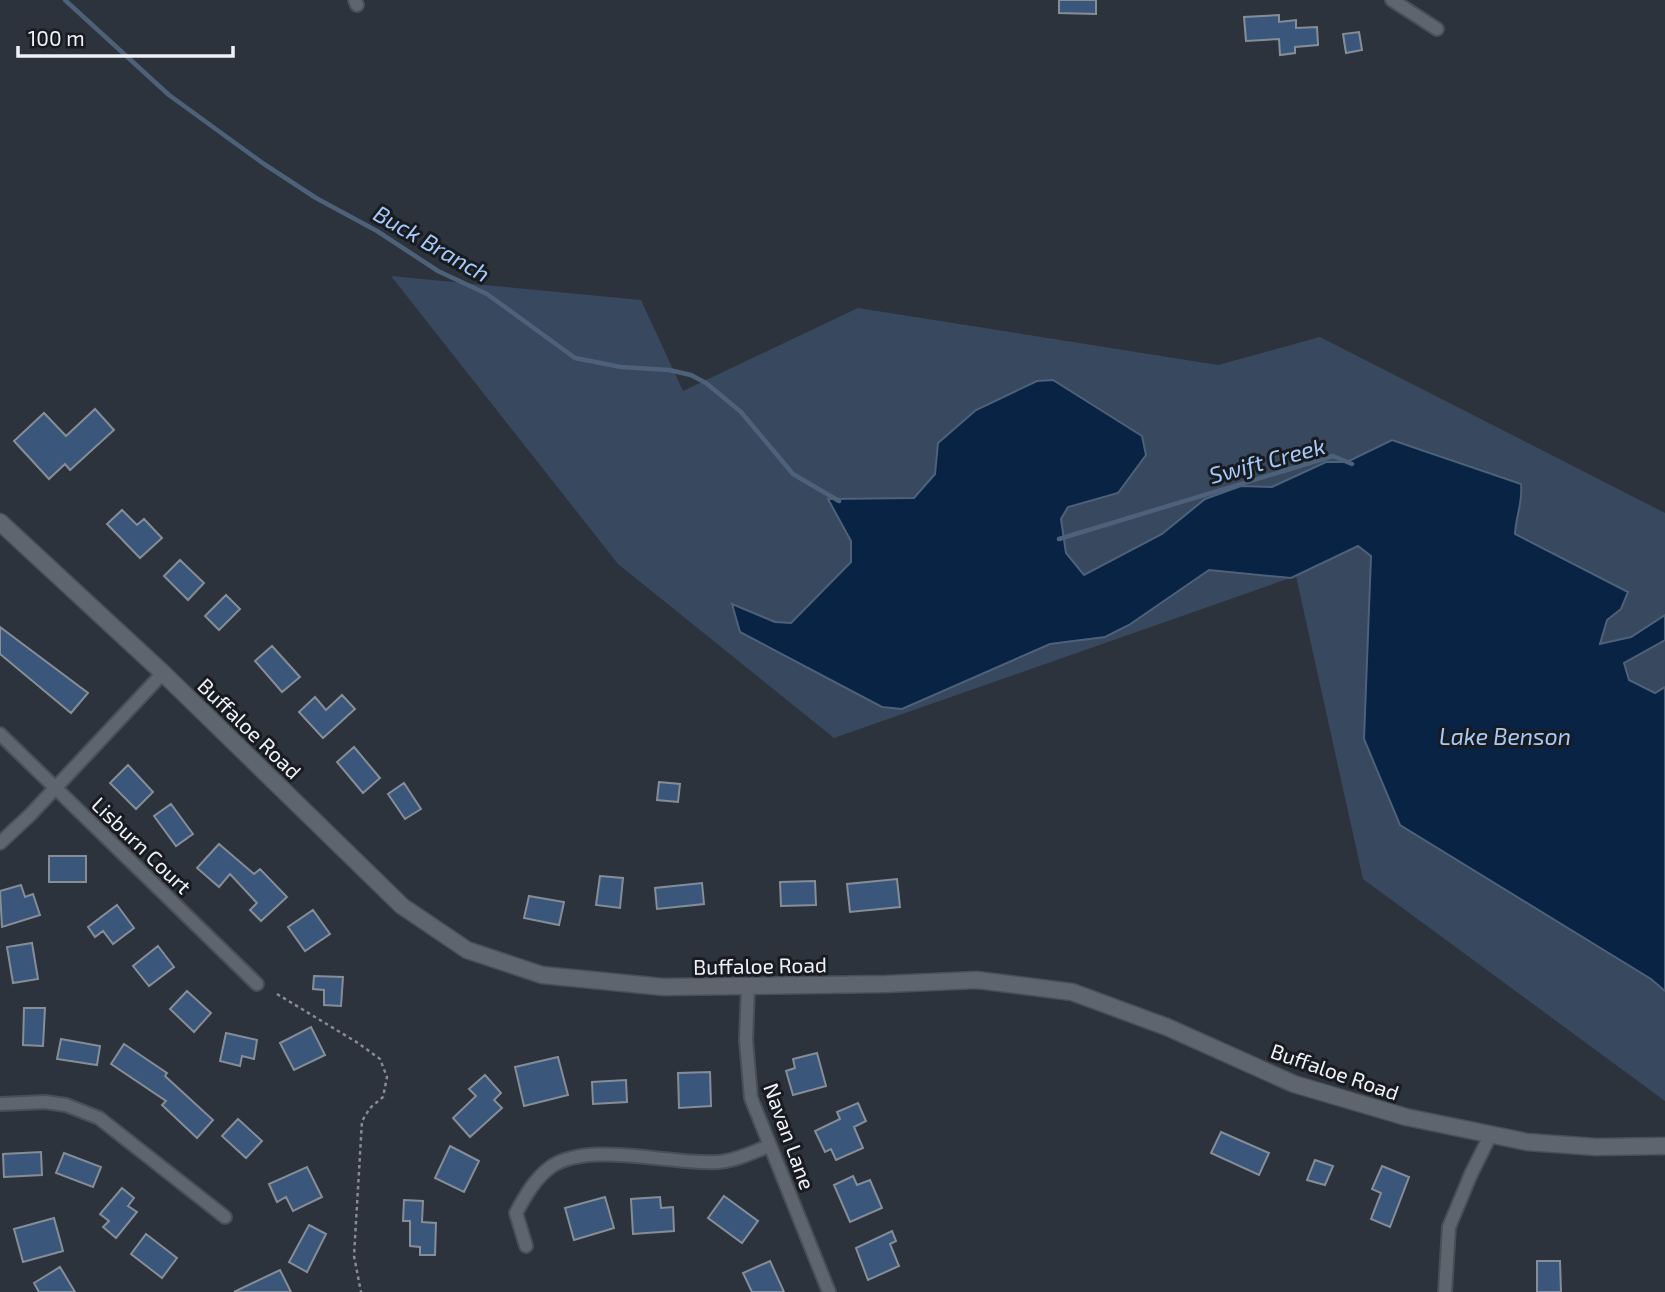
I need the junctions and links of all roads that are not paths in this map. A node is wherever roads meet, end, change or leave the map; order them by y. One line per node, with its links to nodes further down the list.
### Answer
1 (1392, 0): 2 (street)
2 (1437, 29)
3 (0, 522): 4 (street, Buffaloe Road)
4 (163, 673): 6 (street); 9 (street, Buffaloe Road)
5 (0, 734): 6 (street, Lisburn Court)
6 (56, 788): 7 (street); 8 (street, Lisburn Court)
7 (0, 844)
8 (257, 984)
9 (748, 986): 11 (street, Buffaloe Road); 12 (street, Navan Lane)
10 (0, 1104): 14 (street)
11 (1491, 1134): 13 (street, Buffaloe Road); 17 (street)
12 (769, 1146): 15 (street); 16 (street, Navan Lane)
13 (1665, 1146)
14 (225, 1217)
15 (526, 1246)
16 (829, 1292)
17 (1445, 1292)

